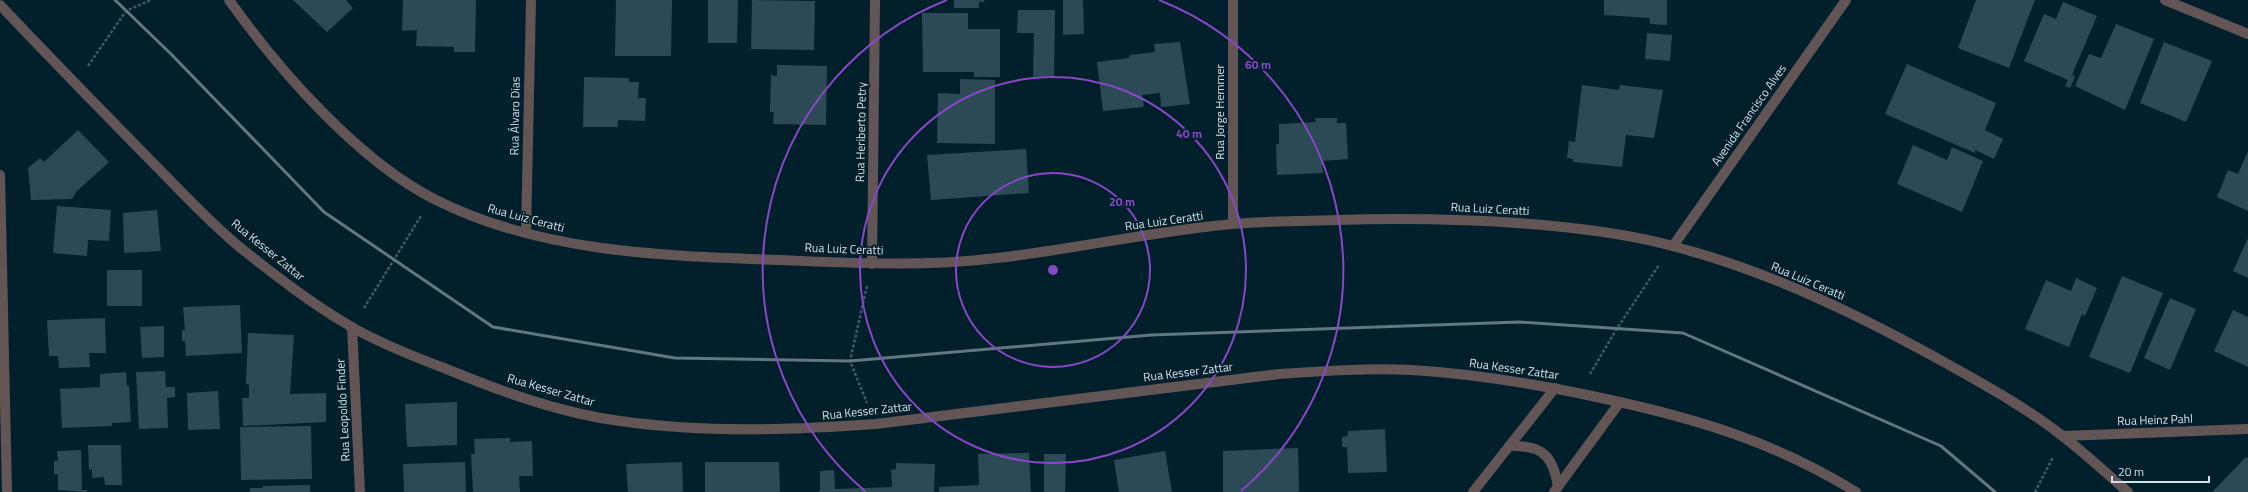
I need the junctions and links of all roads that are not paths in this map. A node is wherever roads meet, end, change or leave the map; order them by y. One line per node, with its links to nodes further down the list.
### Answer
1 (229, 0): 11 (street, Rua Luiz Ceratti)
2 (531, 0): 11 (street, Rua Álvaro Dias)
3 (875, 0): 13 (street, Rua Heriberto Petry)
4 (1233, 0): 10 (street, Rua Jorge Hemmer)
5 (1846, 0): 12 (street, Avenida Francisco Alves)
6 (2165, 0): 8 (street)
7 (0, 5): 14 (street, Rua Kesser Zattar)
8 (2248, 34)
9 (0, 175): 21 (street)
10 (1233, 224): 12 (street, Rua Luiz Ceratti); 13 (street, Rua Luiz Ceratti)
11 (526, 232): 13 (street, Rua Luiz Ceratti)
12 (1673, 246): 18 (street, Rua Luiz Ceratti)
13 (872, 264)
14 (352, 327): 15 (street, Rua Kesser Zattar); 22 (street, Rua Leopoldo Finder)
15 (1555, 388): 16 (street, Rua Kesser Zattar); 19 (street)
16 (1620, 402): 20 (street); 24 (street, Rua Kesser Zattar)
17 (2248, 429): 18 (street, Rua Heinz Pahl)
18 (2063, 436): 25 (street, Rua Luiz Ceratti)
19 (1509, 446): 20 (street); 23 (street)
20 (1556, 490)
21 (7, 492)
22 (360, 492)
23 (1473, 492)
24 (1856, 492)
25 (2128, 492)

